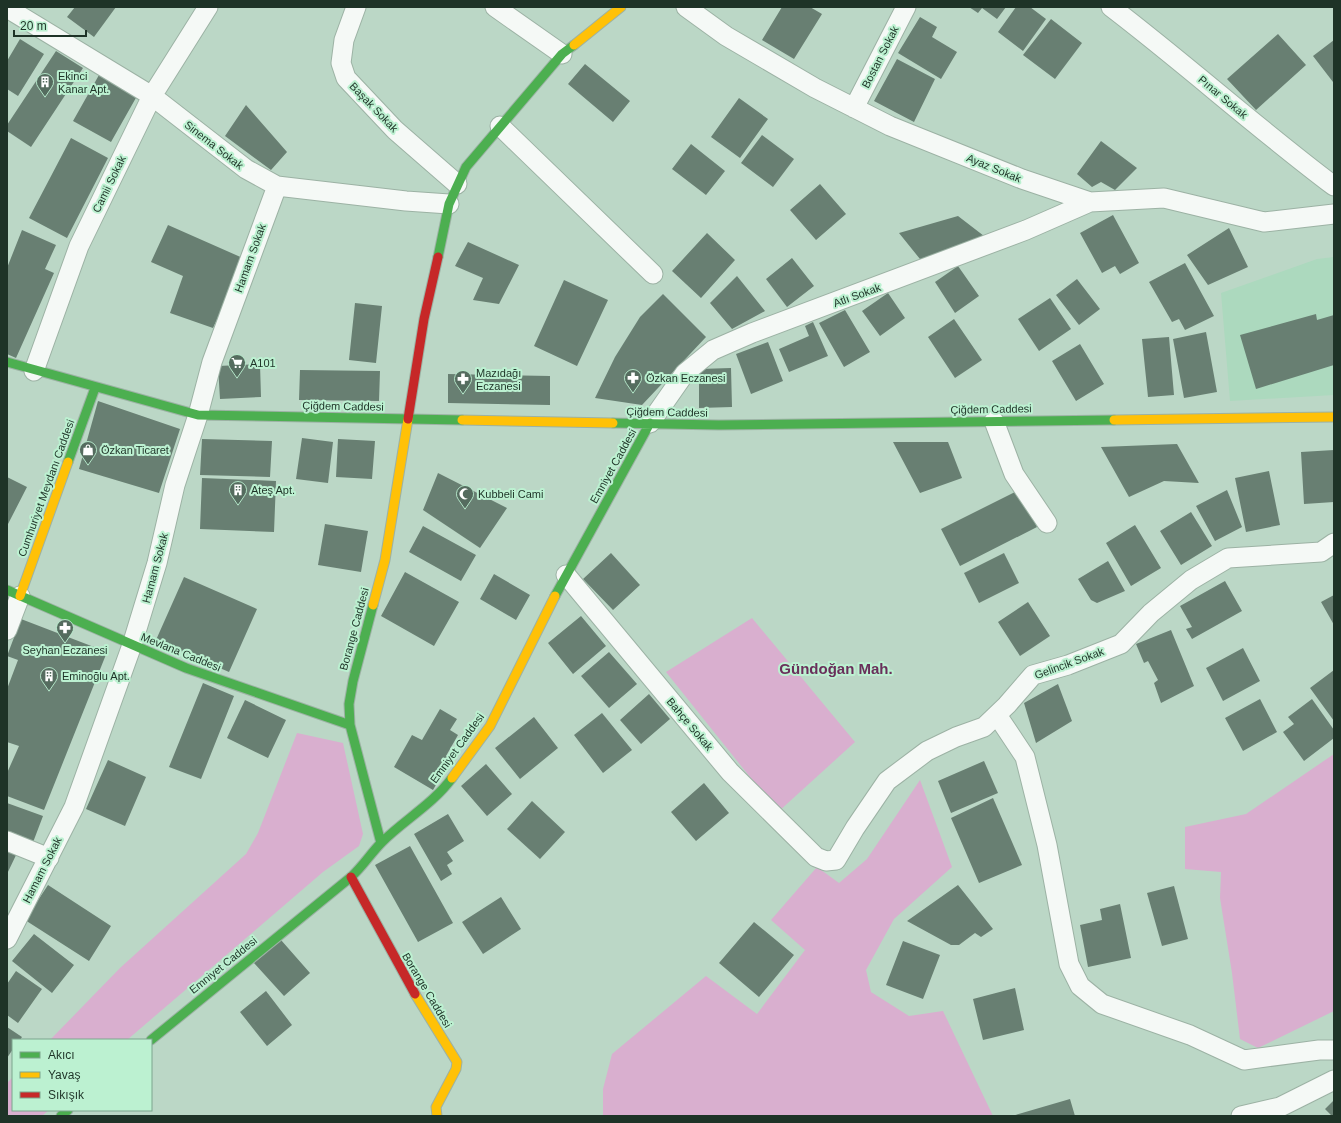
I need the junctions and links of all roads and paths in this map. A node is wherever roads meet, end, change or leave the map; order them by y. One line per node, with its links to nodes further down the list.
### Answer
1 (208, 7): 10 (street, Camii Sokak)
2 (356, 7): 13 (street, Başak Sokak)
3 (495, 7): 9 (street)
4 (621, 7): 9 (street, Borange Caddesi)
5 (686, 7): 11 (street, Ayaz Sokak)
6 (906, 7): 11 (street, Bostan Sokak)
7 (1111, 7): 15 (street, Pınar Sokak)
8 (7, 8): 10 (street, Sinema Sokak)
9 (562, 54): 12 (street, Borange Caddesi)
10 (152, 96): 14 (street, Sinema Sokak); 21 (street, Camii Sokak)
11 (854, 108): 16 (street, Ayaz Sokak)
12 (500, 126): 13 (street, Borange Caddesi); 19 (street)
13 (458, 184): 17 (street, Borange Caddesi)
14 (277, 186): 17 (street, Sinema Sokak); 23 (street, Hamam Sokak)
15 (1334, 186)
16 (1090, 202): 18 (street, Ayaz Sokak); 27 (street, Atlı Sokak)
17 (449, 204): 25 (street, Borange Caddesi)
18 (1334, 214)
19 (654, 274)
20 (7, 362): 21 (street, Çiğdem Caddesi)
21 (34, 371): 22 (street, Çiğdem Caddesi)
22 (95, 388): 23 (street, Çiğdem Caddesi); 31 (street, Cumhuriyet Meydanı Caddesi)
23 (198, 415): 25 (street, Çiğdem Caddesi); 33 (street, Hamam Sokak)
24 (1334, 417): 26 (street, Çiğdem Caddesi)
25 (407, 419): 27 (street, Çiğdem Caddesi); 35 (street, Borange Caddesi)
26 (994, 421): 27 (street, Çiğdem Caddesi); 28 (street)
27 (650, 423): 30 (street, Emniyet Caddesi)
28 (1047, 523)
29 (1334, 543): 34 (street, Gelincik Sokak)
30 (566, 575): 37 (street, Emniyet Caddesi); 39 (street, Bahçe Sokak)
31 (14, 593): 32 (street); 33 (street, Mevlana Caddesi)
32 (7, 630)
33 (132, 645): 35 (street, Mevlana Caddesi); 38 (street, Hamam Sokak)
34 (997, 715): 39 (street, Gelincik Sokak); 43 (street)
35 (350, 725): 37 (street, Borange Caddesi)
36 (7, 841): 38 (street)
37 (381, 843): 40 (street, Emniyet Caddesi)
38 (49, 858): 41 (street, Hamam Sokak)
39 (826, 861)
40 (351, 877): 42 (street, Emniyet Caddesi); 45 (street, Borange Caddesi)
41 (7, 939)
42 (152, 1039)
43 (1334, 1050)
44 (1334, 1080): 46 (street)
45 (437, 1116)
46 (1241, 1116)

